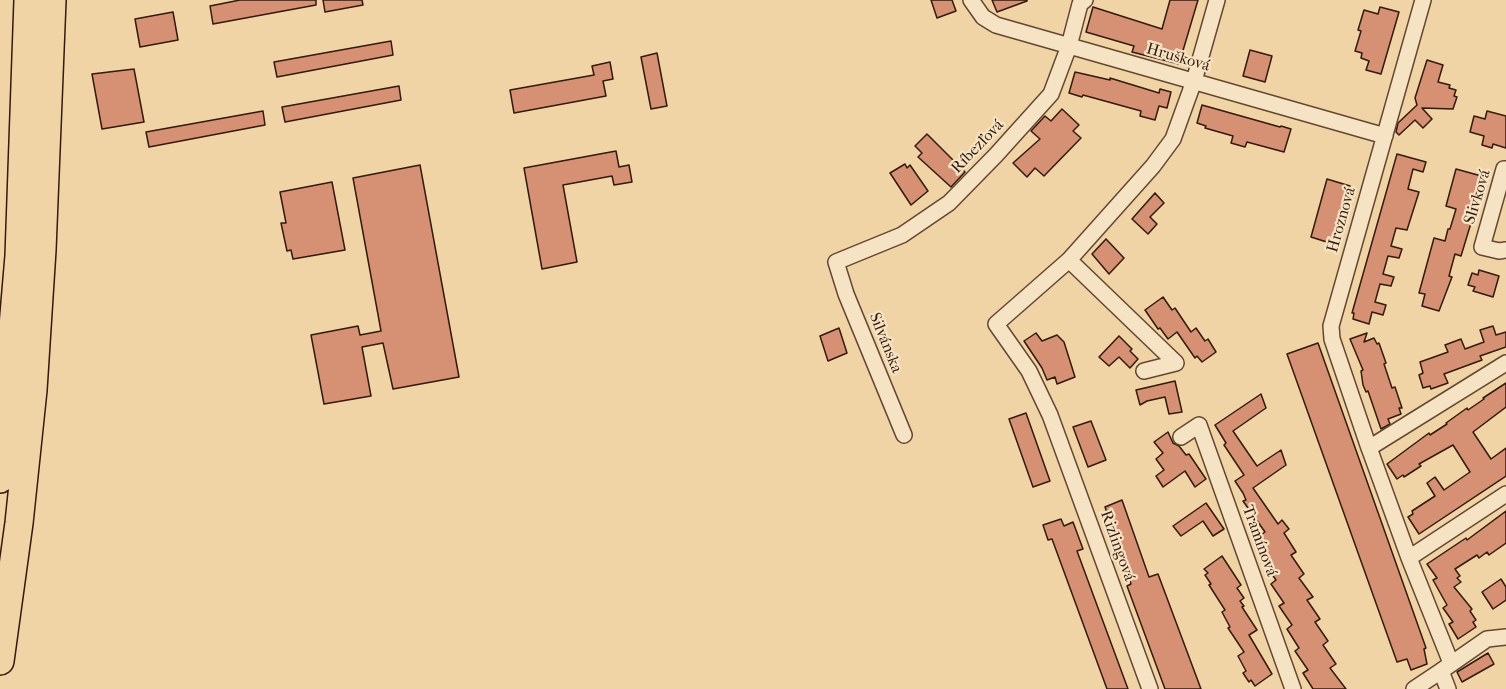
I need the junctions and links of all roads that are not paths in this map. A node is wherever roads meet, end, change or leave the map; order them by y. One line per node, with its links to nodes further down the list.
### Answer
1 (28, 0): 19 (highway)
2 (52, 0): 23 (highway)
3 (971, 0): 7 (street, Hrušková)
4 (1085, 0): 7 (street, Ríbezľová)
5 (1217, 0): 8 (street)
6 (1423, 0): 9 (street, Hroznová)
7 (1069, 46): 8 (street, Hrušková); 13 (street, Ríbezľová)
8 (1194, 81): 9 (street, Hrušková); 12 (street)
9 (1385, 136): 18 (street, Hroznová)
10 (1506, 169): 11 (street, Slivková)
11 (1506, 250)
12 (1069, 260): 15 (street); 25 (street, Rizlingová)
13 (836, 262): 16 (street, Silvánska)
14 (1506, 363): 18 (street)
15 (1144, 371)
16 (904, 435)
17 (1181, 437): 26 (street, Tramínová)
18 (1369, 447): 21 (street, Hroznová)
19 (0, 479)
20 (1506, 494): 21 (street)
21 (1406, 551): 24 (street, Hroznová)
22 (1506, 637): 24 (street)
23 (0, 661)
24 (1446, 667): 27 (street); 28 (street, Hroznová)
25 (1150, 689)
26 (1293, 689)
27 (1414, 689)
28 (1448, 689)

